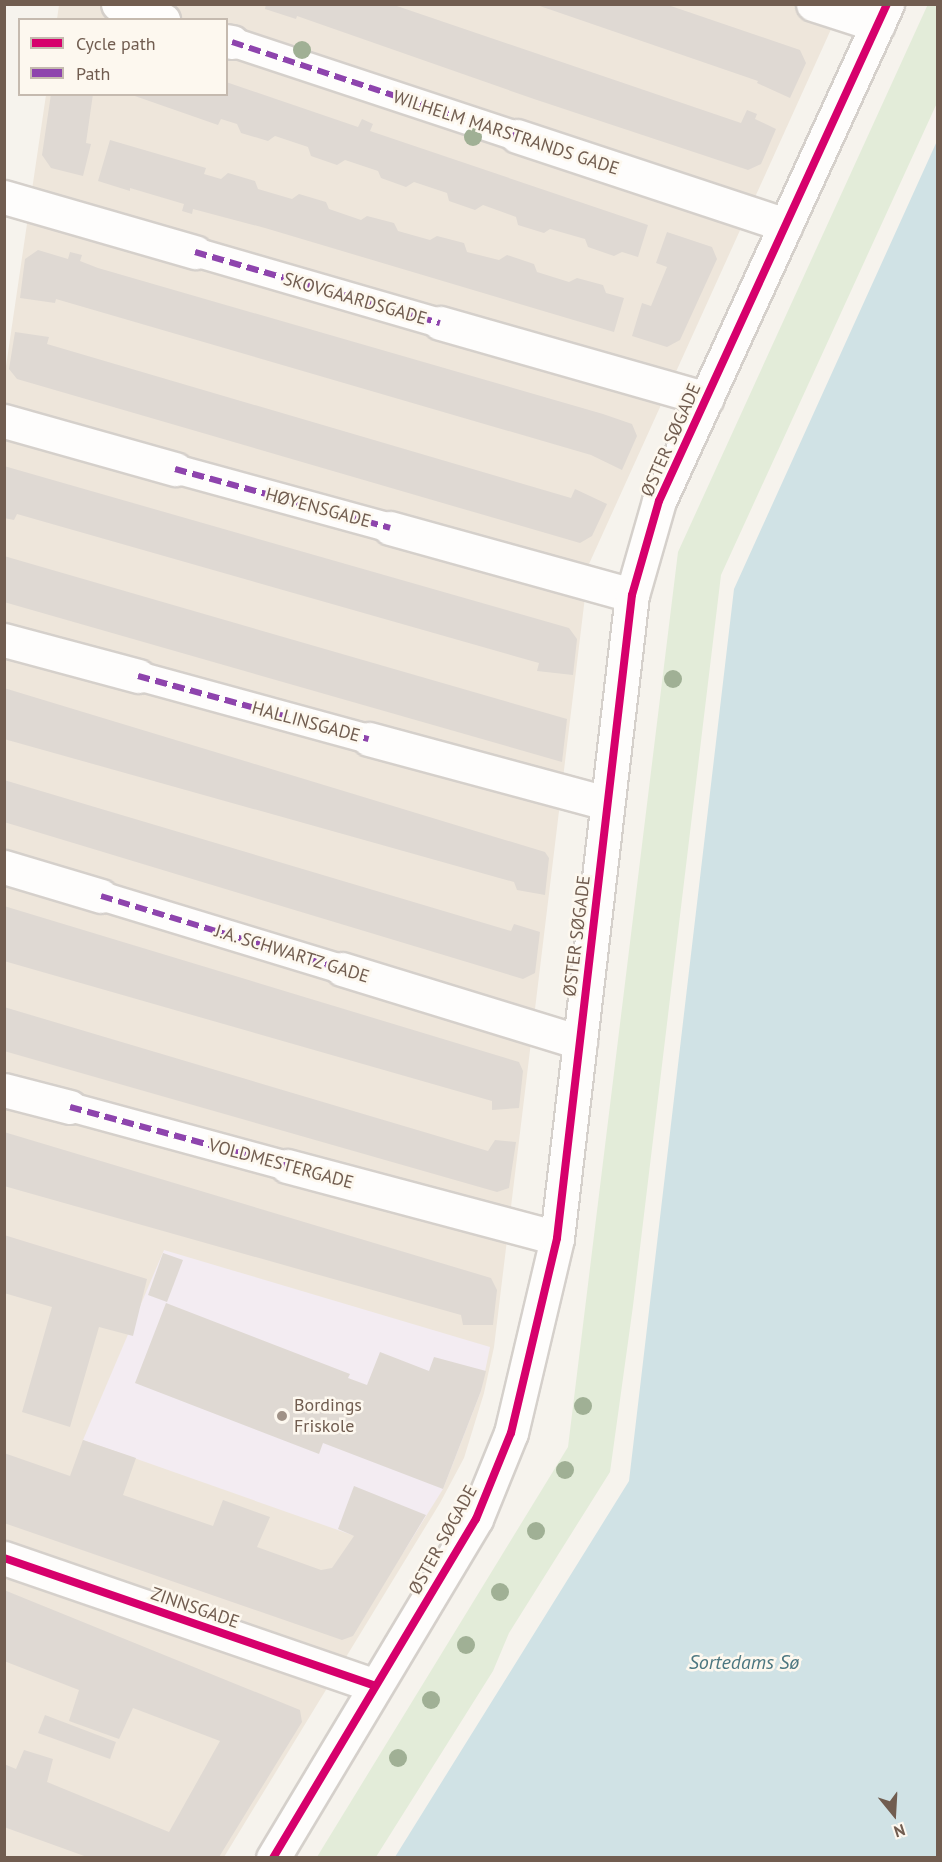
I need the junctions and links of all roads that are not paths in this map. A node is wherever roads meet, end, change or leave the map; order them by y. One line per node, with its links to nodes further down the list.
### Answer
1 (118, 4): 4 (street)
2 (813, 4): 3 (street)
3 (882, 15): 8 (street, ØSTER SØGADE)
4 (157, 18)
5 (229, 42): 6 (street, WILHELM MARSTRANDS GADE)
6 (517, 136): 8 (street, WILHELM MARSTRANDS GADE)
7 (4, 197): 9 (street, SKOVGAARDSGADE)
8 (786, 225): 11 (street, ØSTER SØGADE)
9 (195, 252): 10 (street, SKOVGAARDSGADE)
10 (440, 323): 11 (street, SKOVGAARDSGADE)
11 (706, 399): 15 (street, ØSTER SØGADE)
12 (4, 421): 13 (street, HØYENSGADE)
13 (175, 469): 14 (street, HØYENSGADE)
14 (390, 528): 15 (street, HØYENSGADE)
15 (632, 595): 19 (street, ØSTER SØGADE)
16 (4, 640): 17 (street, HALLINSGADE)
17 (138, 676): 18 (street, HALLINSGADE)
18 (369, 739): 19 (street, HALLINSGADE)
19 (608, 803): 23 (street, ØSTER SØGADE)
20 (4, 867): 21 (street, J.A. SCHWARTZ GADE)
21 (101, 897): 22 (street, J.A. SCHWARTZ GADE)
22 (342, 969): 23 (street, J.A. SCHWARTZ GADE)
23 (580, 1042): 27 (street, ØSTER SØGADE)
24 (4, 1090): 25 (street, VOLDMESTERGADE)
25 (70, 1107): 26 (street, VOLDMESTERGADE)
26 (287, 1166): 27 (street, VOLDMESTERGADE)
27 (557, 1238): 29 (street, ØSTER SØGADE)
28 (4, 1558): 29 (street, ZINNSGADE)
29 (375, 1686): 30 (street, ØSTER SØGADE)
30 (273, 1857)

